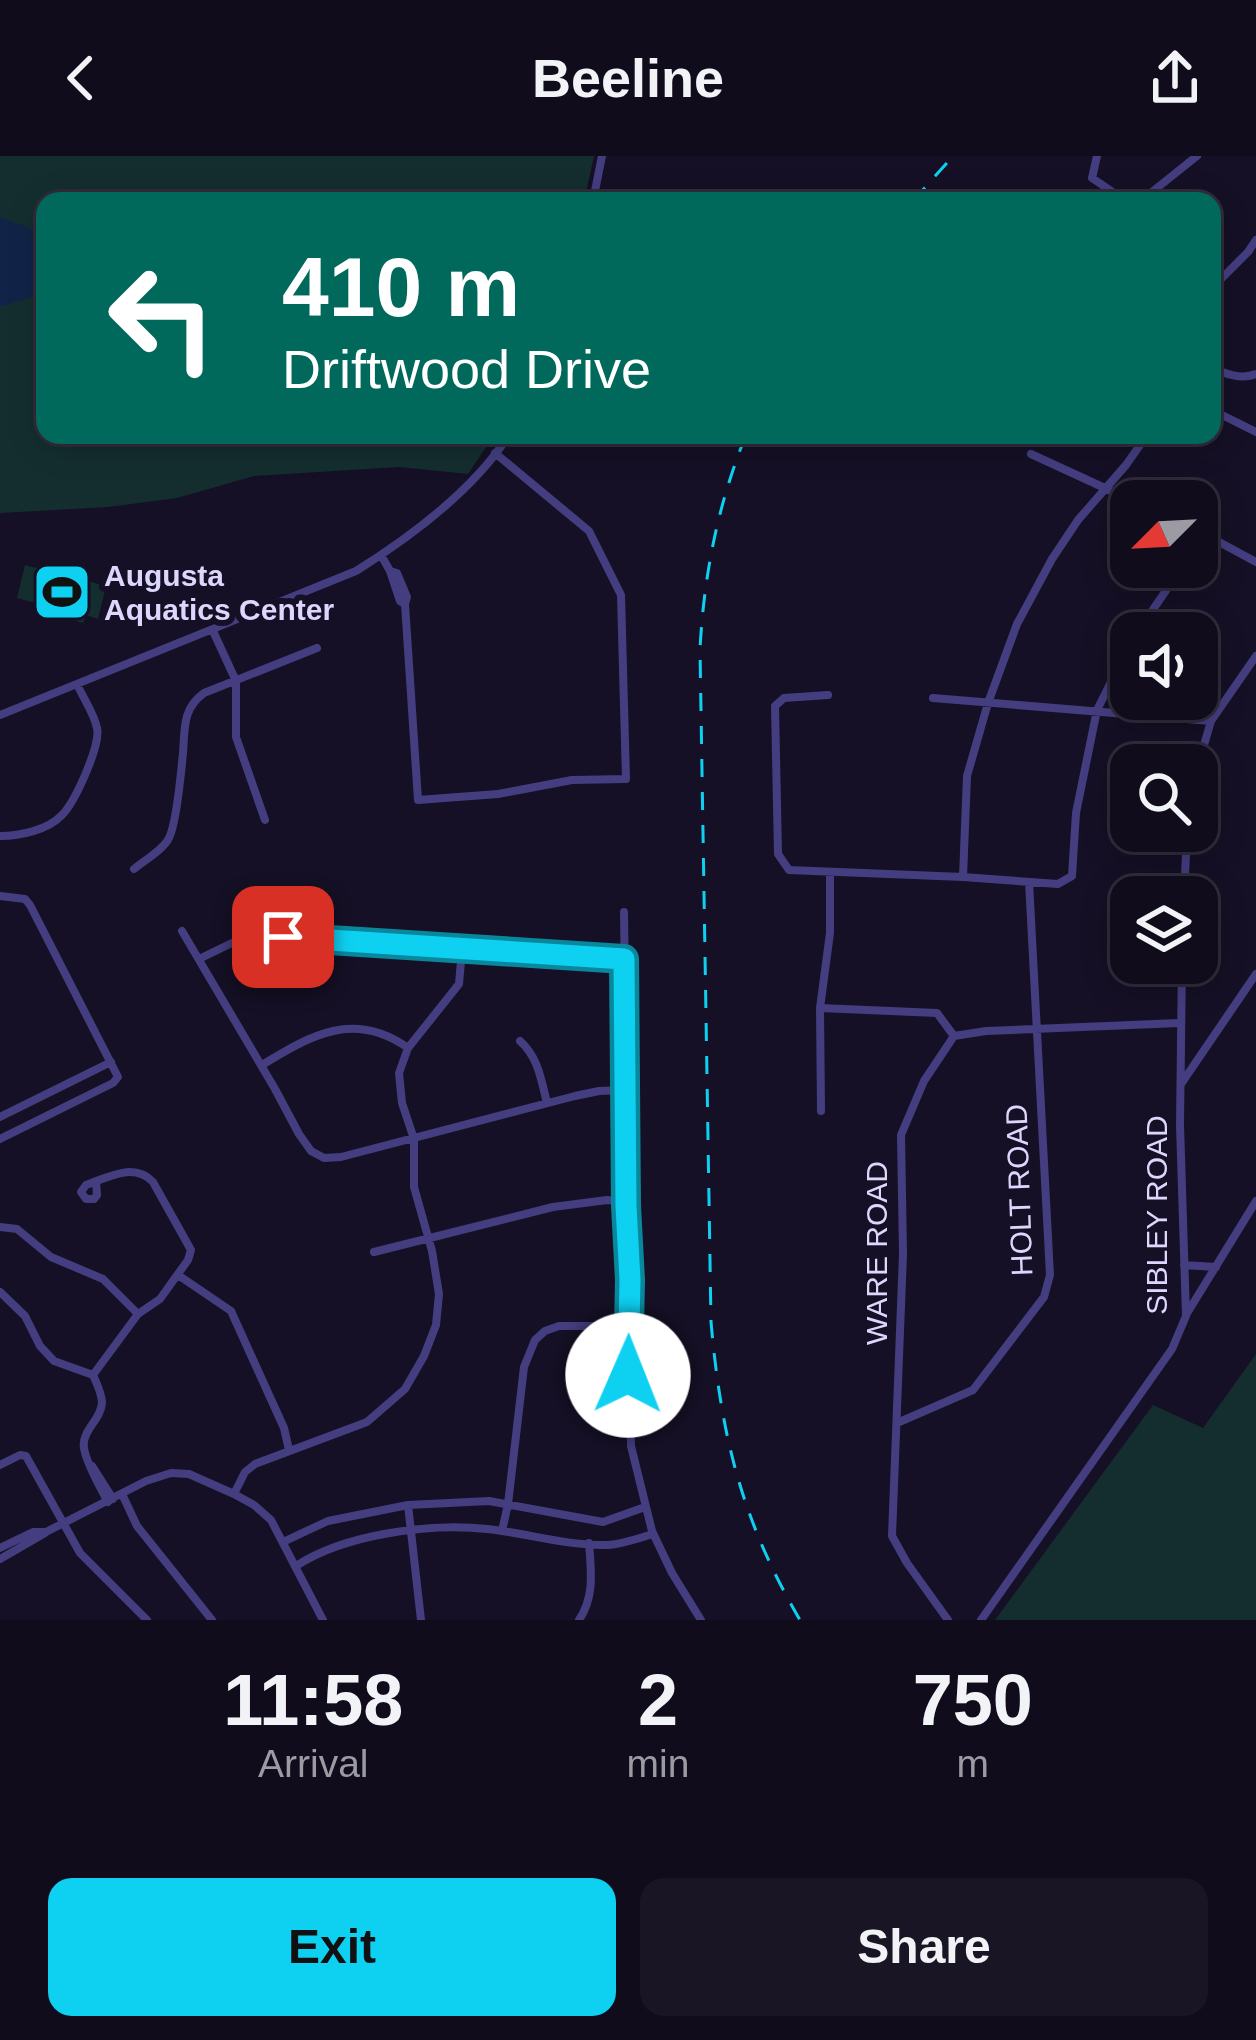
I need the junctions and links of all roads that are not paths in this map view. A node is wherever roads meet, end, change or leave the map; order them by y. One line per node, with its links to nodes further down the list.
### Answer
1 (602, 156): 4 (street)
2 (1097, 156): 5 (street)
3 (1198, 156): 6 (street)
4 (595, 192)
5 (1113, 192)
6 (1152, 192)
7 (1256, 240): 8 (street)
8 (1221, 279)
9 (1221, 373): 10 (street)
10 (1256, 374)
11 (1224, 416): 12 (street)
12 (1256, 432)
13 (502, 444): 15 (street)
14 (1140, 444): 17 (street)
15 (495, 453): 20 (street); 20 (street)
16 (1031, 454): 17 (street)
17 (1107, 489): 18 (street); 30 (street)
18 (1110, 490)
19 (1218, 541): 21 (street)
20 (380, 555): 22 (street)
21 (1256, 562)
22 (213, 631): 25 (street); 26 (street)
23 (317, 648): 25 (street)
24 (1256, 656): 33 (street)
25 (236, 681): 35 (street); 37 (street)
26 (76, 684): 32 (street); 36 (street)
27 (1110, 684): 31 (street)
28 (828, 695): 38 (street)
29 (933, 698): 30 (street)
30 (988, 703): 31 (street); 39 (street)
31 (1097, 710): 33 (street); 40 (street)
32 (0, 715)
33 (1211, 721): 34 (street)
34 (1204, 744)
35 (265, 820)
36 (0, 836)
37 (134, 869)
38 (830, 874): 39 (street); 49 (street)
39 (963, 877): 40 (street)
40 (1029, 882): 51 (street, HOLT ROAD)
41 (0, 896): 55 (street)
42 (624, 912): 46 (street)
43 (182, 931): 45 (street)
44 (462, 950): 45 (street); 46 (street); 54 (street)
45 (199, 959): 56 (street)
46 (624, 959): 58 (street)
47 (1256, 974): 57 (street)
48 (1181, 984): 50 (street, SIBLEY ROAD)
49 (820, 1008): 52 (street); 60 (street)
50 (1180, 1023): 51 (street); 57 (street, SIBLEY ROAD)
51 (1036, 1029): 52 (street); 78 (street, HOLT ROAD)
52 (954, 1036): 78 (street, WARE ROAD)
53 (520, 1041): 59 (street)
54 (408, 1048): 56 (street); 63 (street)
55 (111, 1062): 61 (street); 62 (street)
56 (262, 1066): 63 (street)
57 (1180, 1086): 70 (street, SIBLEY ROAD)
58 (626, 1090): 59 (street); 66 (street)
59 (548, 1102): 63 (street)
60 (820, 1111)
61 (0, 1117)
62 (0, 1139)
63 (414, 1139): 68 (street)
64 (95, 1181): 72 (street)
65 (1256, 1201): 71 (street)
66 (626, 1202): 68 (street); 76 (street)
67 (0, 1227): 74 (street)
68 (428, 1238): 69 (street); 79 (street)
69 (374, 1252)
70 (1184, 1265): 71 (street); 75 (street, SIBLEY ROAD)
71 (1216, 1267): 75 (street)
72 (178, 1275): 74 (street); 79 (street)
73 (0, 1292): 77 (street)
74 (138, 1313): 77 (street)
75 (1186, 1316): 104 (street, SIBLEY ROAD)
76 (628, 1326): 83 (street); 85 (street)
77 (93, 1375): 82 (street)
78 (897, 1423): 103 (street, WARE ROAD)
79 (289, 1450): 81 (street)
80 (0, 1465): 86 (street)
81 (234, 1494): 82 (street); 92 (street)
82 (114, 1498): 86 (street); 98 (street)
83 (508, 1504): 84 (street); 85 (street); 87 (street)
84 (408, 1505): 89 (street); 92 (street)
85 (645, 1507): 91 (street)
86 (63, 1523): 88 (street); 97 (street)
87 (502, 1531): 89 (street); 93 (street)
88 (46, 1532): 94 (street); 95 (street)
89 (412, 1532): 96 (street); 100 (street)
90 (0, 1534): 94 (street)
91 (653, 1534): 93 (street); 102 (street)
92 (283, 1542): 96 (street)
93 (589, 1543): 101 (street)
94 (3, 1547)
95 (0, 1559)
96 (296, 1565): 99 (street)
97 (147, 1620)
98 (212, 1620)
99 (323, 1620)
100 (422, 1620)
101 (579, 1620)
102 (701, 1620)
103 (948, 1620)
104 (981, 1620)

